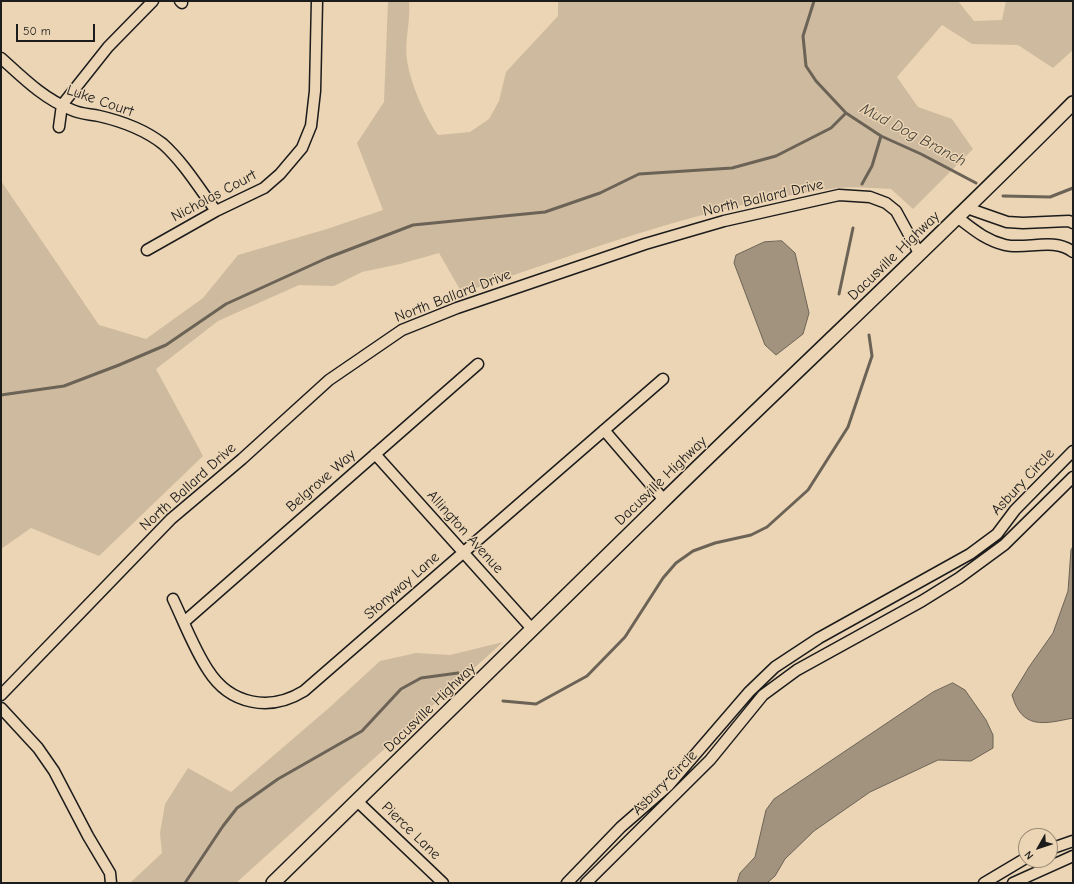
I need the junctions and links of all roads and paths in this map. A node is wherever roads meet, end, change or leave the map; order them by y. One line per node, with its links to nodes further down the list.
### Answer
1 (153, 1): 5 (street)
2 (317, 1): 8 (street, Nicholas Court)
3 (1, 58): 5 (street, Luke Court)
4 (1073, 103): 7 (main road, Dacusville Highway)
5 (62, 105): 6 (street); 8 (street, Luke Court)
6 (59, 127)
7 (967, 208): 9 (main road, Dacusville Highway); 10 (street)
8 (216, 211): 11 (street, Nicholas Court)
9 (958, 217): 12 (street); 13 (main road, Dacusville Highway)
10 (1073, 223)
11 (147, 250)
12 (1073, 252)
13 (919, 253): 20 (main road, Dacusville Highway); 33 (street, North Ballard Drive)
14 (478, 364): 18 (street, Belgrove Way)
15 (663, 379): 16 (street, Stonyway Lane)
16 (604, 430): 20 (street); 23 (street, Stonyway Lane)
17 (1073, 451): 21 (street, Asbury Circle)
18 (376, 454): 23 (street, Allington Avenue); 27 (street, Belgrove Way)
19 (1073, 477): 22 (street, Asbury Circle)
20 (664, 500): 29 (main road, Dacusville Highway)
21 (996, 534): 22 (street, Asbury Circle); 24 (street, Asbury Circle)
22 (1004, 545): 25 (street, Asbury Circle)
23 (464, 553): 27 (street, Stonyway Lane); 29 (street, Allington Avenue)
24 (947, 567): 25 (street); 28 (street, Asbury Circle)
25 (954, 582): 30 (street, Asbury Circle)
26 (173, 599): 27 (street, Stonyway Lane)
27 (184, 622)
28 (844, 624): 30 (street); 31 (street, Asbury Circle)
29 (533, 630): 39 (main road, Dacusville Highway)
30 (852, 640): 32 (street, Asbury Circle)
31 (794, 654): 32 (street); 35 (street, Asbury Circle)
32 (801, 668): 36 (street, Asbury Circle)
33 (1, 695)
34 (1, 708): 48 (street)
35 (735, 708): 36 (street); 37 (street, Asbury Circle)
36 (745, 717): 38 (street, Asbury Circle)
37 (708, 739): 38 (street, Asbury Circle); 40 (street, Asbury Circle)
38 (719, 749): 41 (street, Asbury Circle)
39 (357, 801): 49 (main road, Dacusville Highway); 50 (street, Pierce Lane)
40 (621, 827): 41 (street, Asbury Circle); 46 (street, Asbury Circle)
41 (632, 838): 47 (street, Asbury Circle)
42 (1073, 841): 43 (street)
43 (1058, 846)
44 (1073, 856): 53 (street)
45 (1018, 863): 52 (street)
46 (579, 869): 47 (street, Asbury Circle); 51 (street, Asbury Circle)
47 (587, 882)
48 (111, 883)
49 (272, 883)
50 (443, 883)
51 (567, 883)
52 (984, 883)
53 (1013, 883)

